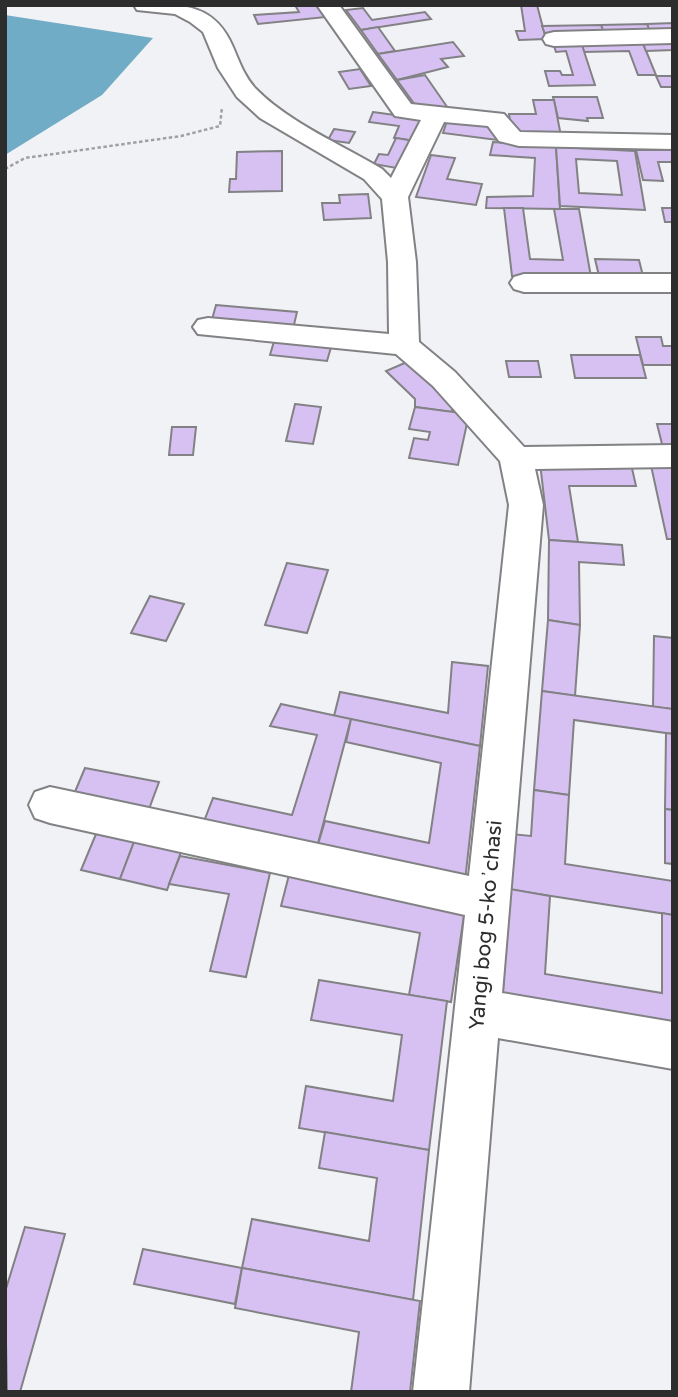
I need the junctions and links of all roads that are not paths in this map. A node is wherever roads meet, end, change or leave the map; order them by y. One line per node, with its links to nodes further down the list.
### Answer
1 (145, 5): 7 (street)
2 (328, 5): 5 (street)
3 (673, 36): 4 (street)
4 (554, 39)
5 (435, 115): 6 (street); 7 (street)
6 (673, 142)
7 (396, 197): 11 (street)
8 (524, 283): 9 (street)
9 (673, 283)
10 (208, 327): 11 (street)
11 (404, 345): 13 (street)
12 (673, 456): 13 (street)
13 (516, 458): 15 (street, Yangi bog 5-koʼchasi)
14 (50, 805): 15 (street)
15 (487, 900): 16 (street, Yangi bog 5-koʼchasi)
16 (478, 1012): 17 (street); 18 (street, Yangi bog 5-koʼchasi)
17 (673, 1046)
18 (446, 1389)

